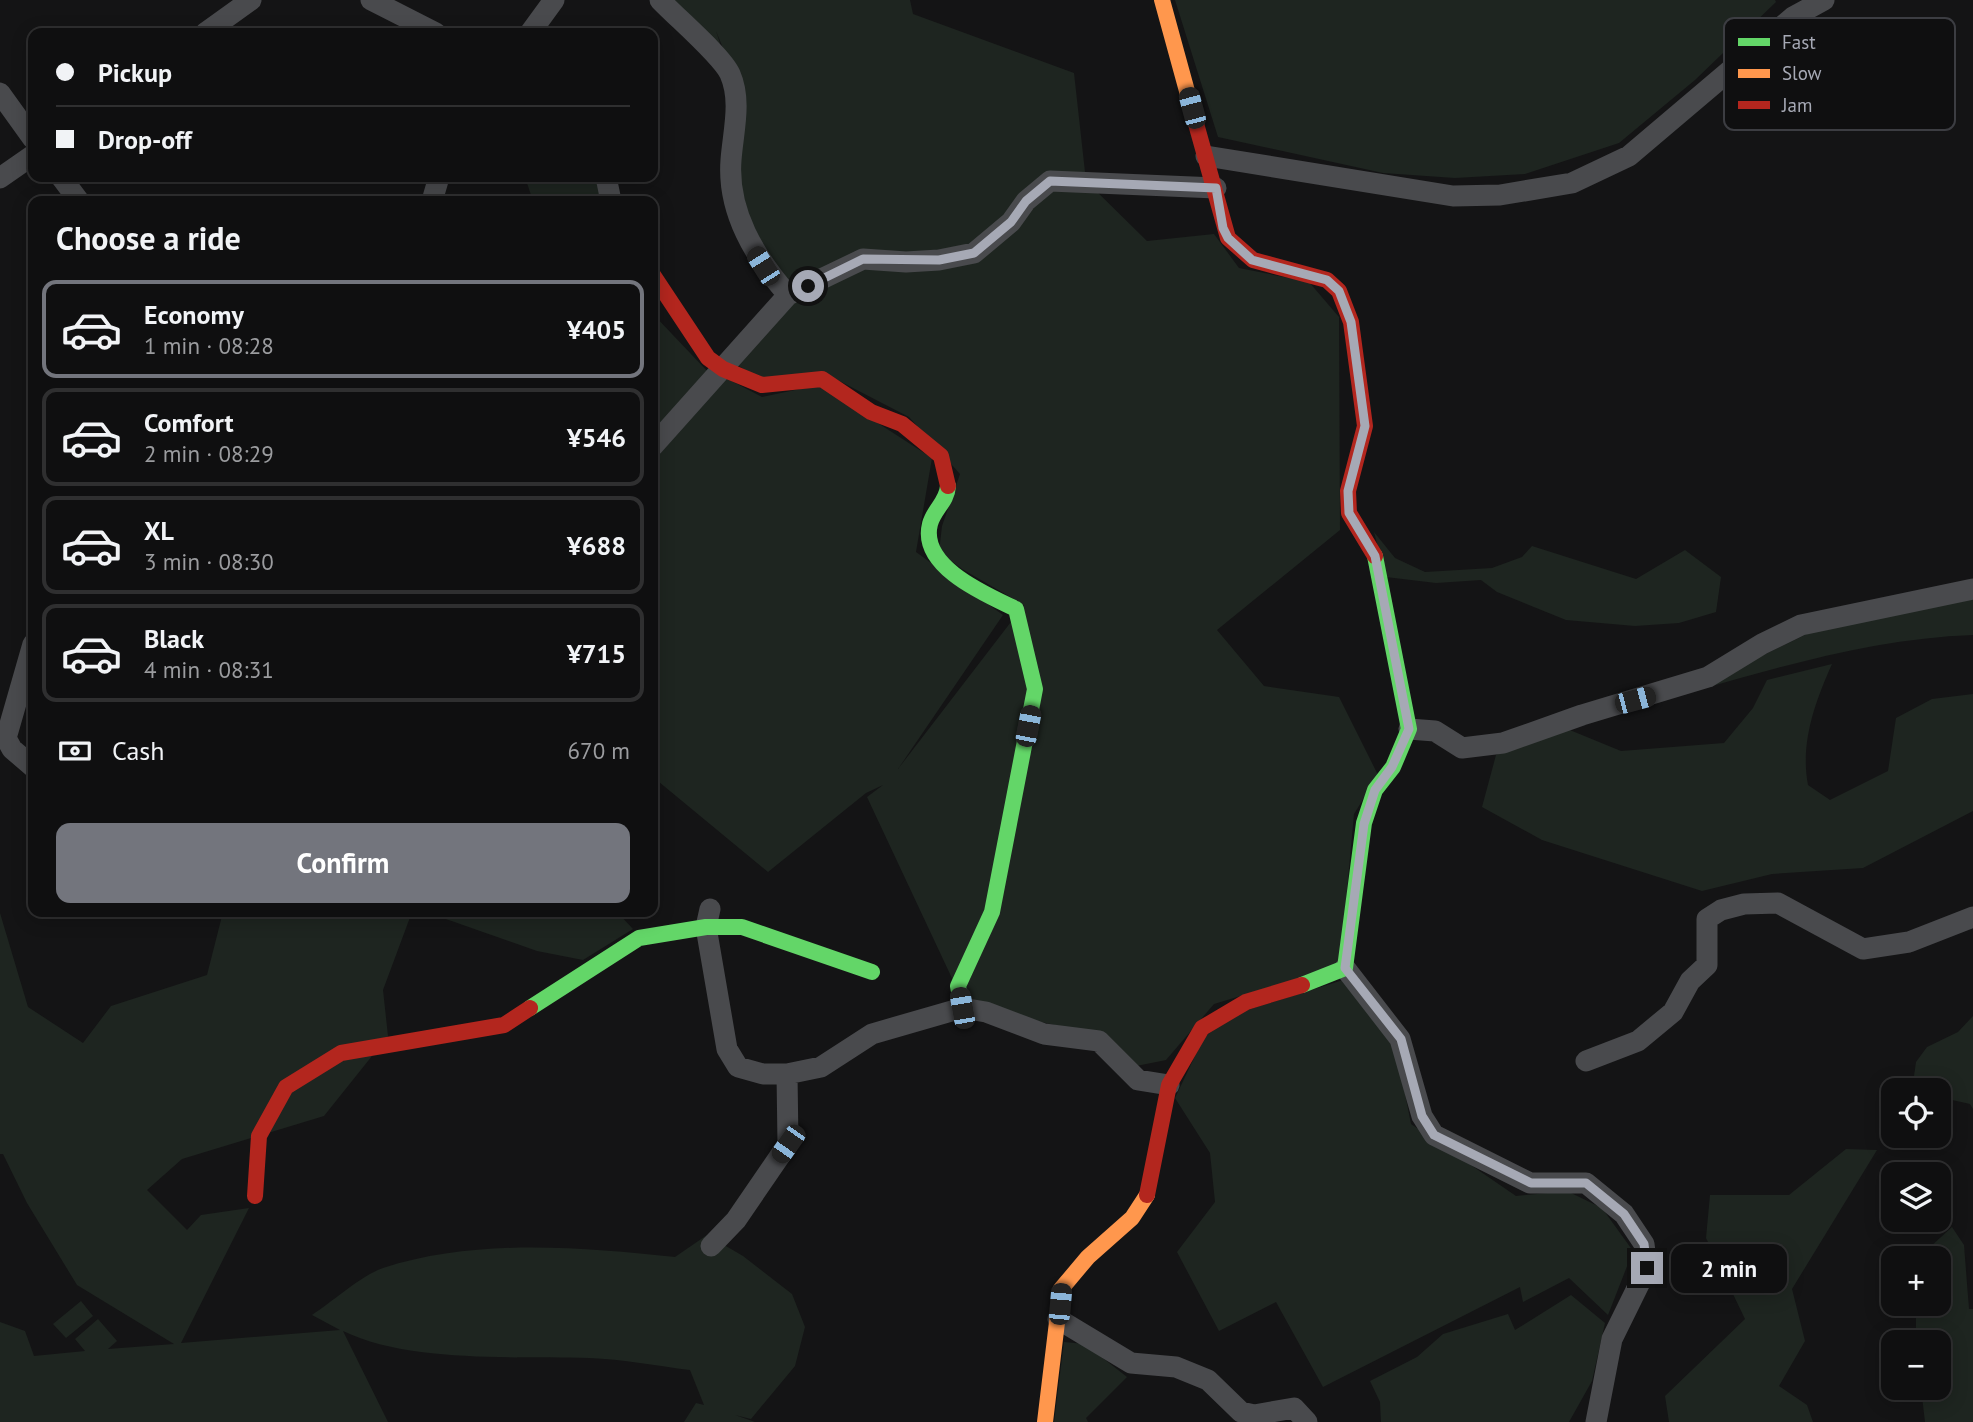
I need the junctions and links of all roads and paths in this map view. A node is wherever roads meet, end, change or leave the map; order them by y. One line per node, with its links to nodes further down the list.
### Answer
1 (251, 0): 8 (street)
2 (371, 0): 9 (street)
3 (554, 0): 10 (street)
4 (660, 0): 19 (street)
5 (1162, 0): 14 (street)
6 (1824, 0): 7 (street)
7 (1793, 18)
8 (212, 28)
9 (426, 28)
10 (534, 28)
11 (1724, 76): 14 (street)
12 (0, 93): 13 (street)
13 (28, 132)
14 (1206, 156): 17 (street)
15 (28, 158): 16 (street)
16 (0, 178)
17 (1216, 188): 19 (street); 24 (street)
18 (658, 283): 20 (street)
19 (788, 295): 20 (street)
20 (723, 369): 21 (street); 31 (street)
21 (658, 440)
22 (1973, 589): 24 (street)
23 (28, 660): 25 (street)
24 (1409, 729): 29 (street)
25 (3, 737): 26 (street)
26 (28, 763)
27 (1973, 917): 32 (street)
28 (708, 918): 30 (street); 33 (street); 35 (street)
29 (1345, 968): 34 (street); 40 (street)
30 (872, 972)
31 (962, 1008): 33 (street); 34 (street)
32 (1586, 1061)
33 (787, 1074): 36 (street)
34 (1169, 1085): 37 (street)
35 (255, 1196)
36 (710, 1246)
37 (1058, 1318): 38 (street); 39 (street)
38 (1045, 1422)
39 (1307, 1422)
40 (1595, 1422)

